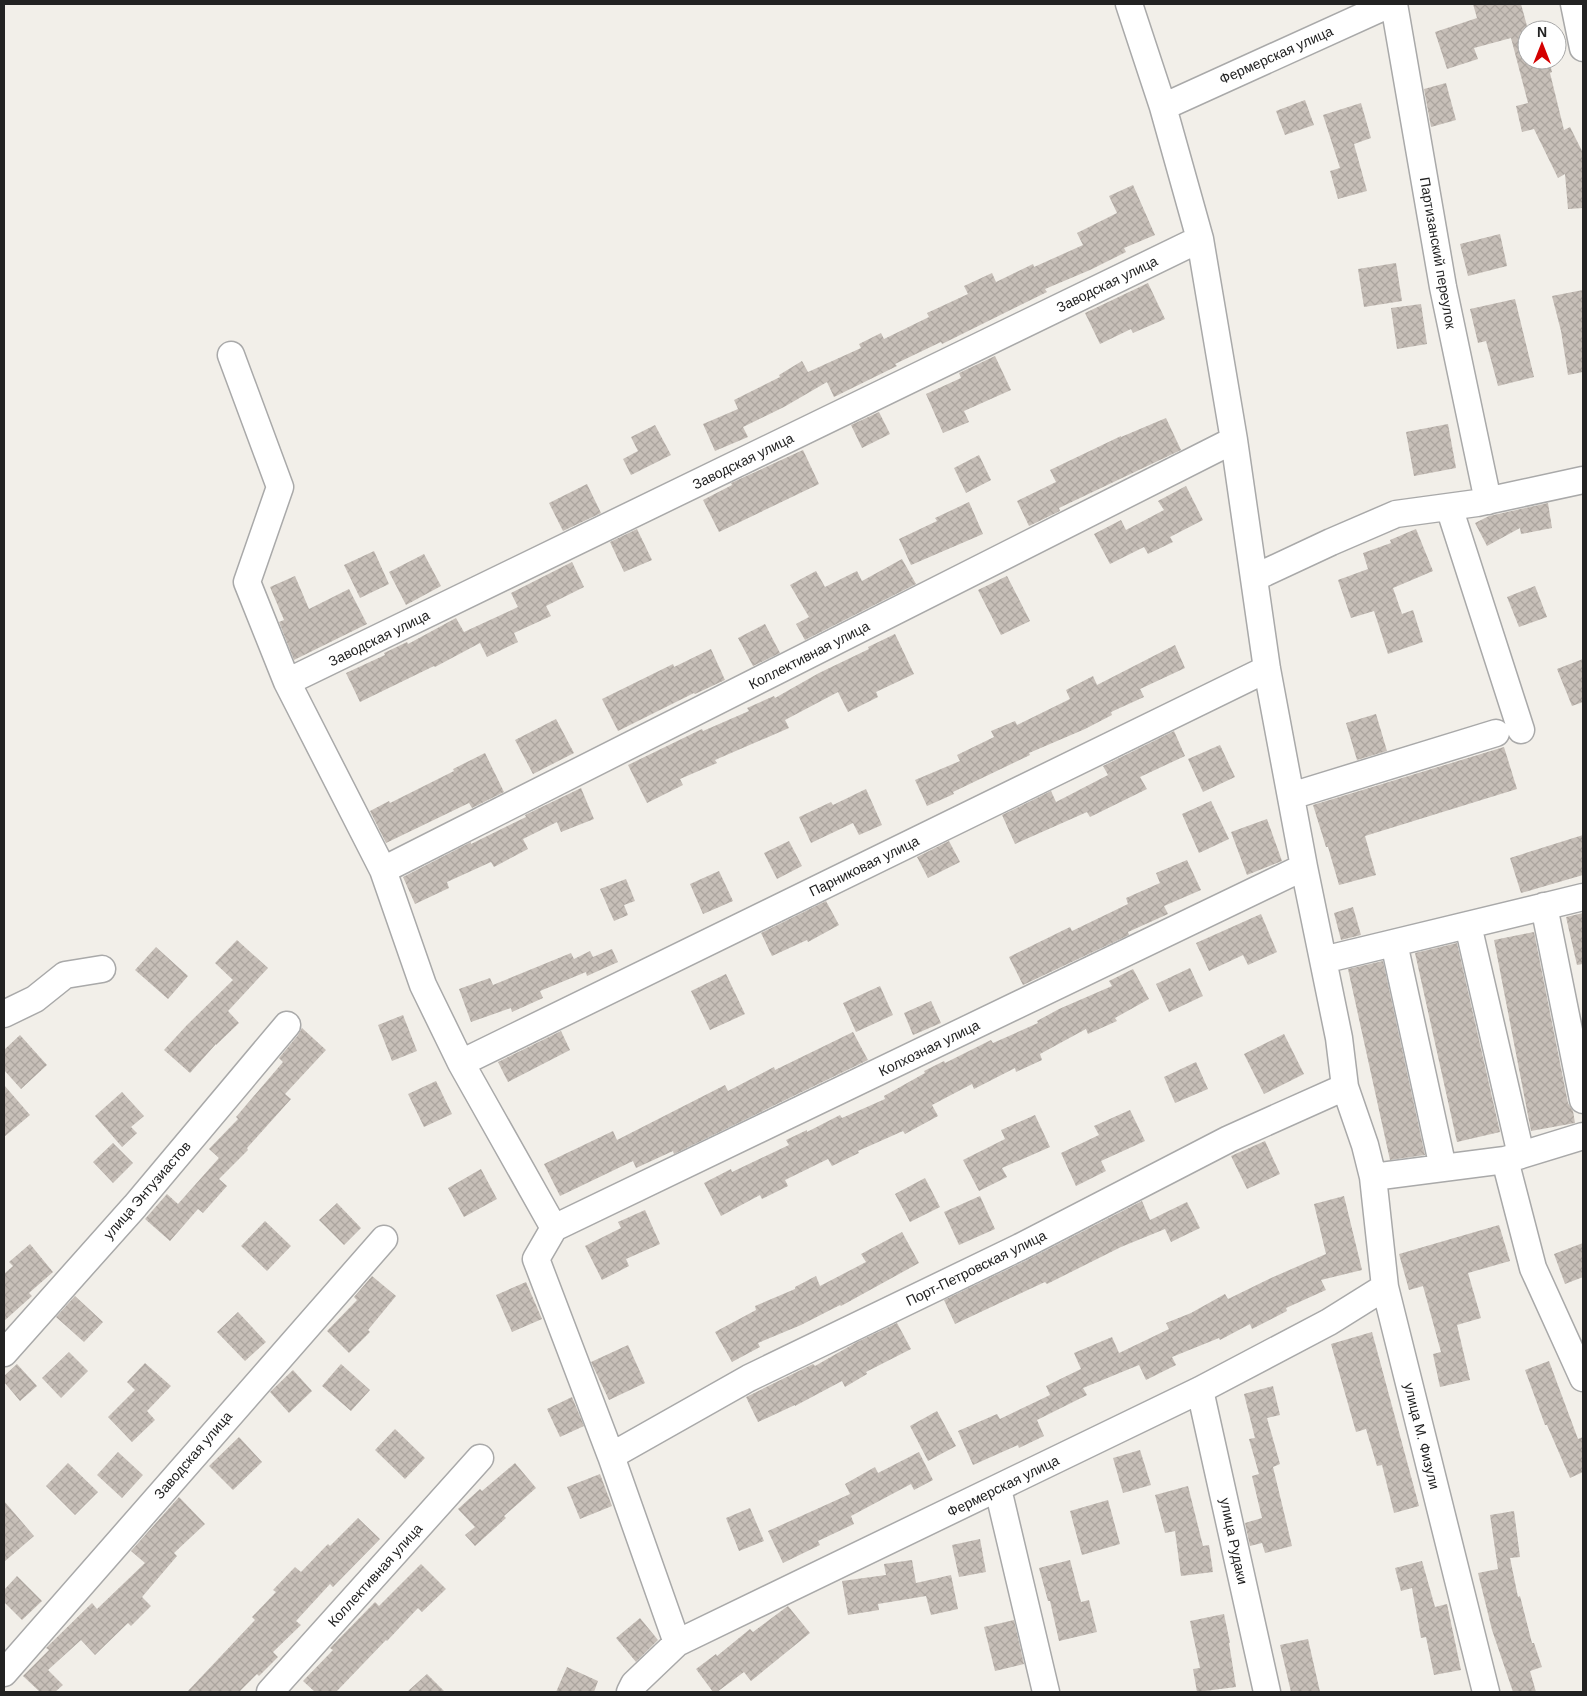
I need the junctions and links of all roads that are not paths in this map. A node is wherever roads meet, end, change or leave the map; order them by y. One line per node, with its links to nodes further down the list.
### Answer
1 (1129, 4): 6 (street, улица М. Физули)
2 (1390, 4): 6 (street, Фермерская улица)
3 (1394, 4): 11 (street, Партизанский переулок)
4 (1574, 4): 5 (street)
5 (1583, 48)
6 (1163, 107): 7 (street, улица М. Физули)
7 (1200, 239): 9 (street, улица М. Физули); 15 (street, Заводская улица)
8 (231, 355): 15 (street)
9 (1234, 440): 13 (street, улица М. Физули); 18 (street, Коллективная улица)
10 (1583, 480): 11 (street)
11 (1488, 501): 12 (street)
12 (1449, 507): 13 (street); 16 (street)
13 (1254, 578): 14 (street, улица М. Физули)
14 (1267, 669): 16 (street, улица М. Физули); 27 (street, Парниковая улица)
15 (286, 682): 18 (street)
16 (1291, 796): 17 (street, улица М. Физули)
17 (1304, 867): 23 (street, улица М. Физули); 34 (street, Колхозная улица)
18 (383, 870): 27 (street)
19 (1583, 897): 20 (street)
20 (1544, 906): 21 (street); 29 (street)
21 (1468, 925): 22 (street); 31 (street)
22 (1394, 943): 23 (street); 32 (street)
23 (1323, 960): 28 (street, улица М. Физули)
24 (102, 969): 25 (street)
25 (4, 1014)
26 (287, 1025): 37 (street, улица Энтузиастов)
27 (462, 1063): 34 (street)
28 (1345, 1087): 33 (street, улица М. Физули); 40 (street, Порт-Петровская улица)
29 (1583, 1100)
30 (1583, 1136): 31 (street)
31 (1513, 1158): 32 (street); 38 (street)
32 (1443, 1168): 33 (street)
33 (1373, 1177): 36 (street, улица М. Физули)
34 (554, 1228): 40 (street)
35 (384, 1239): 44 (street, Заводская улица)
36 (1385, 1287): 39 (street, Фермерская улица); 49 (street, улица М. Физули)
37 (4, 1353)
38 (1583, 1378)
39 (1200, 1390): 42 (street, Фермерская улица); 48 (street, улица Рудаки)
40 (611, 1456): 43 (street)
41 (480, 1458): 45 (street, Коллективная улица)
42 (998, 1489): 43 (street, Фермерская улица); 47 (street)
43 (677, 1643): 46 (street, Фермерская улица)
44 (4, 1673)
45 (270, 1692)
46 (630, 1692)
47 (1046, 1692)
48 (1267, 1692)
49 (1486, 1692)

